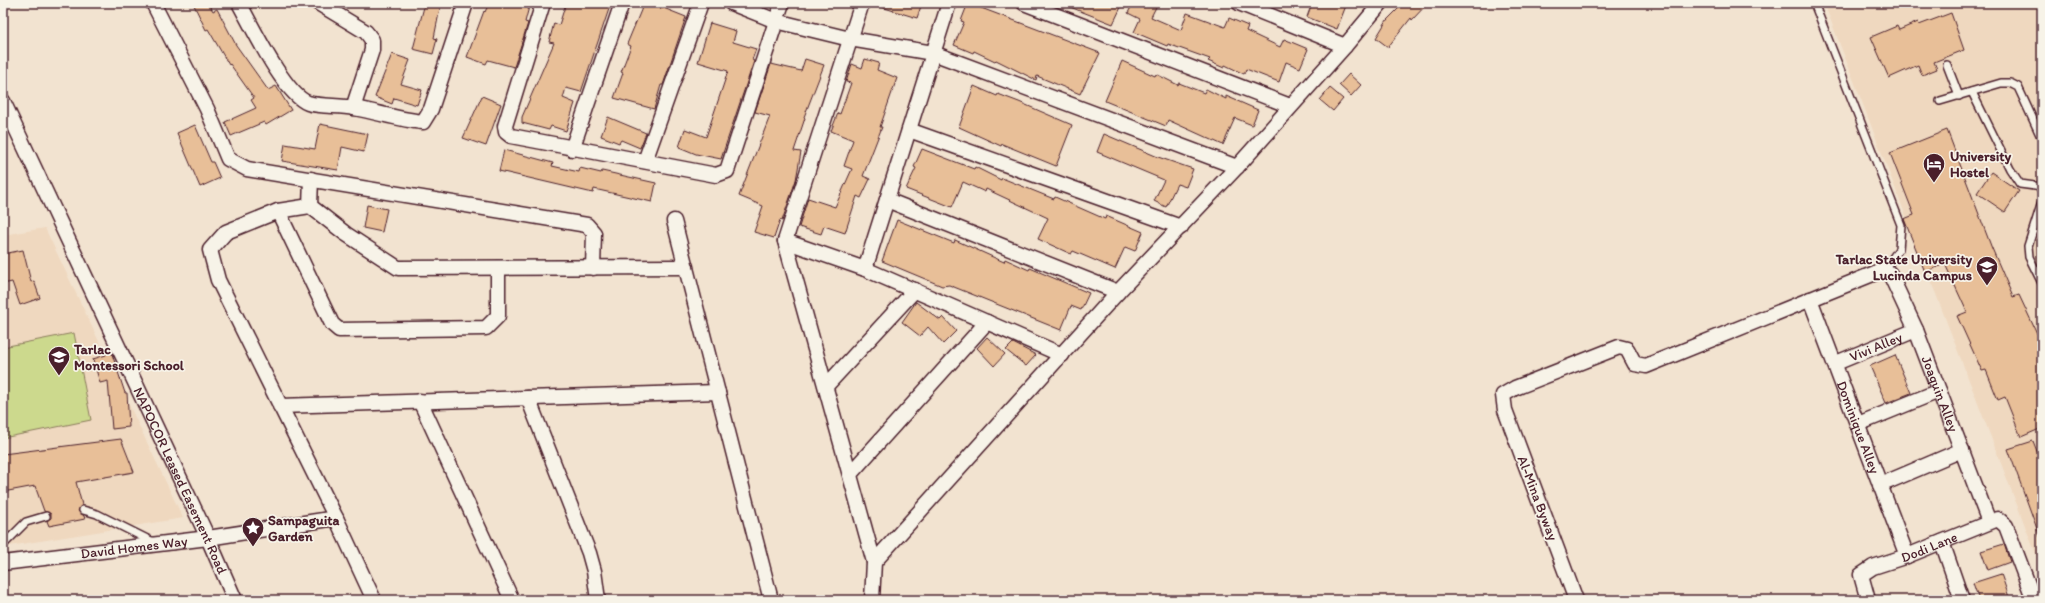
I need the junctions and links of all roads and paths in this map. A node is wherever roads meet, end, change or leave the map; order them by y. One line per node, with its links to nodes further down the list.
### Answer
1 (153, 3): 32 (street)
2 (239, 3): 26 (street)
3 (318, 3): 26 (street)
4 (466, 3): 26 (street)
5 (543, 3): 29 (street)
6 (622, 3): 29 (street)
7 (701, 3): 30 (street)
8 (731, 3): 16 (street)
9 (782, 3): 16 (street)
10 (862, 3): 17 (street)
11 (949, 3): 19 (street)
12 (1024, 3): 25 (street)
13 (1239, 3): 18 (street)
14 (1381, 3): 18 (street)
15 (1814, 3): 45 (lane)
16 (776, 21): 17 (street); 30 (street)
17 (850, 39): 19 (street); 40 (street)
18 (1345, 46): 25 (street)
19 (933, 53): 27 (street); 31 (street)
20 (1947, 65): 22 (lane)
21 (1972, 92): 22 (lane); 28 (lane); 33 (lane)
22 (1959, 96): 24 (lane)
23 (3, 101): 68 (street, NAPOCOR Leased Easement Road)
24 (1940, 101)
25 (1290, 106): 31 (street)
26 (353, 108)
27 (909, 130): 34 (street); 39 (street)
28 (2042, 139)
29 (572, 149): 30 (street)
30 (645, 161)
31 (1237, 167): 39 (street)
32 (311, 179): 36 (street); 43 (street)
33 (2042, 187)
34 (887, 200): 44 (street); 48 (street)
35 (2042, 202): 46 (lane)
36 (310, 206): 37 (street); 42 (street)
37 (278, 211): 42 (street); 59 (street)
38 (674, 221): 41 (street)
39 (1181, 226): 48 (street)
40 (785, 241): 44 (street); 54 (street)
41 (686, 267): 43 (street); 56 (street)
42 (498, 268): 43 (street)
43 (593, 268)
44 (865, 269): 47 (street)
45 (1885, 269): 49 (street); 51 (street, Joaquin Alley)
46 (2042, 283)
47 (915, 290): 50 (street); 54 (street)
48 (1118, 292): 52 (street)
49 (1810, 299): 53 (street, Dominique Alley); 81 (street, Al-Mina Byway)
50 (988, 322): 52 (street); 62 (street)
51 (1916, 330): 53 (street, Vivi Alley); 55 (street, Joaquin Alley)
52 (1062, 354): 73 (street)
53 (1836, 363): 60 (street, Dominique Alley)
54 (826, 385): 62 (street)
55 (1939, 391): 60 (street); 61 (street, Joaquin Alley)
56 (718, 392): 57 (street); 79 (street)
57 (528, 398): 58 (street); 78 (street)
58 (420, 401): 59 (street); 77 (street)
59 (280, 406): 66 (street)
60 (1858, 424): 63 (street, Dominique Alley)
61 (1962, 450): 63 (street); 67 (street, Joaquin Alley)
62 (850, 474): 73 (street)
63 (1880, 485): 72 (street, Dominique Alley)
64 (83, 510): 70 (lane)
65 (46, 516): 71 (lane)
66 (336, 518): 68 (street, David Homes Way); 76 (street)
67 (1994, 521): 69 (street, Dodi Lane); 84 (street, Joaquin Alley)
68 (208, 538): 70 (street, David Homes Way); 75 (street, NAPOCOR Leased Easement Road)
69 (1942, 542): 72 (street, Dodi Lane); 83 (street)
70 (157, 544): 74 (street, David Homes Way)
71 (3, 545)
72 (1907, 556): 82 (street, Dodi Lane)
73 (874, 562): 80 (street)
74 (3, 563)
75 (235, 600)
76 (374, 600)
77 (512, 600)
78 (598, 600)
79 (771, 600)
80 (872, 600)
81 (1576, 600)
82 (1867, 600)
83 (1962, 600)
84 (2034, 600)

